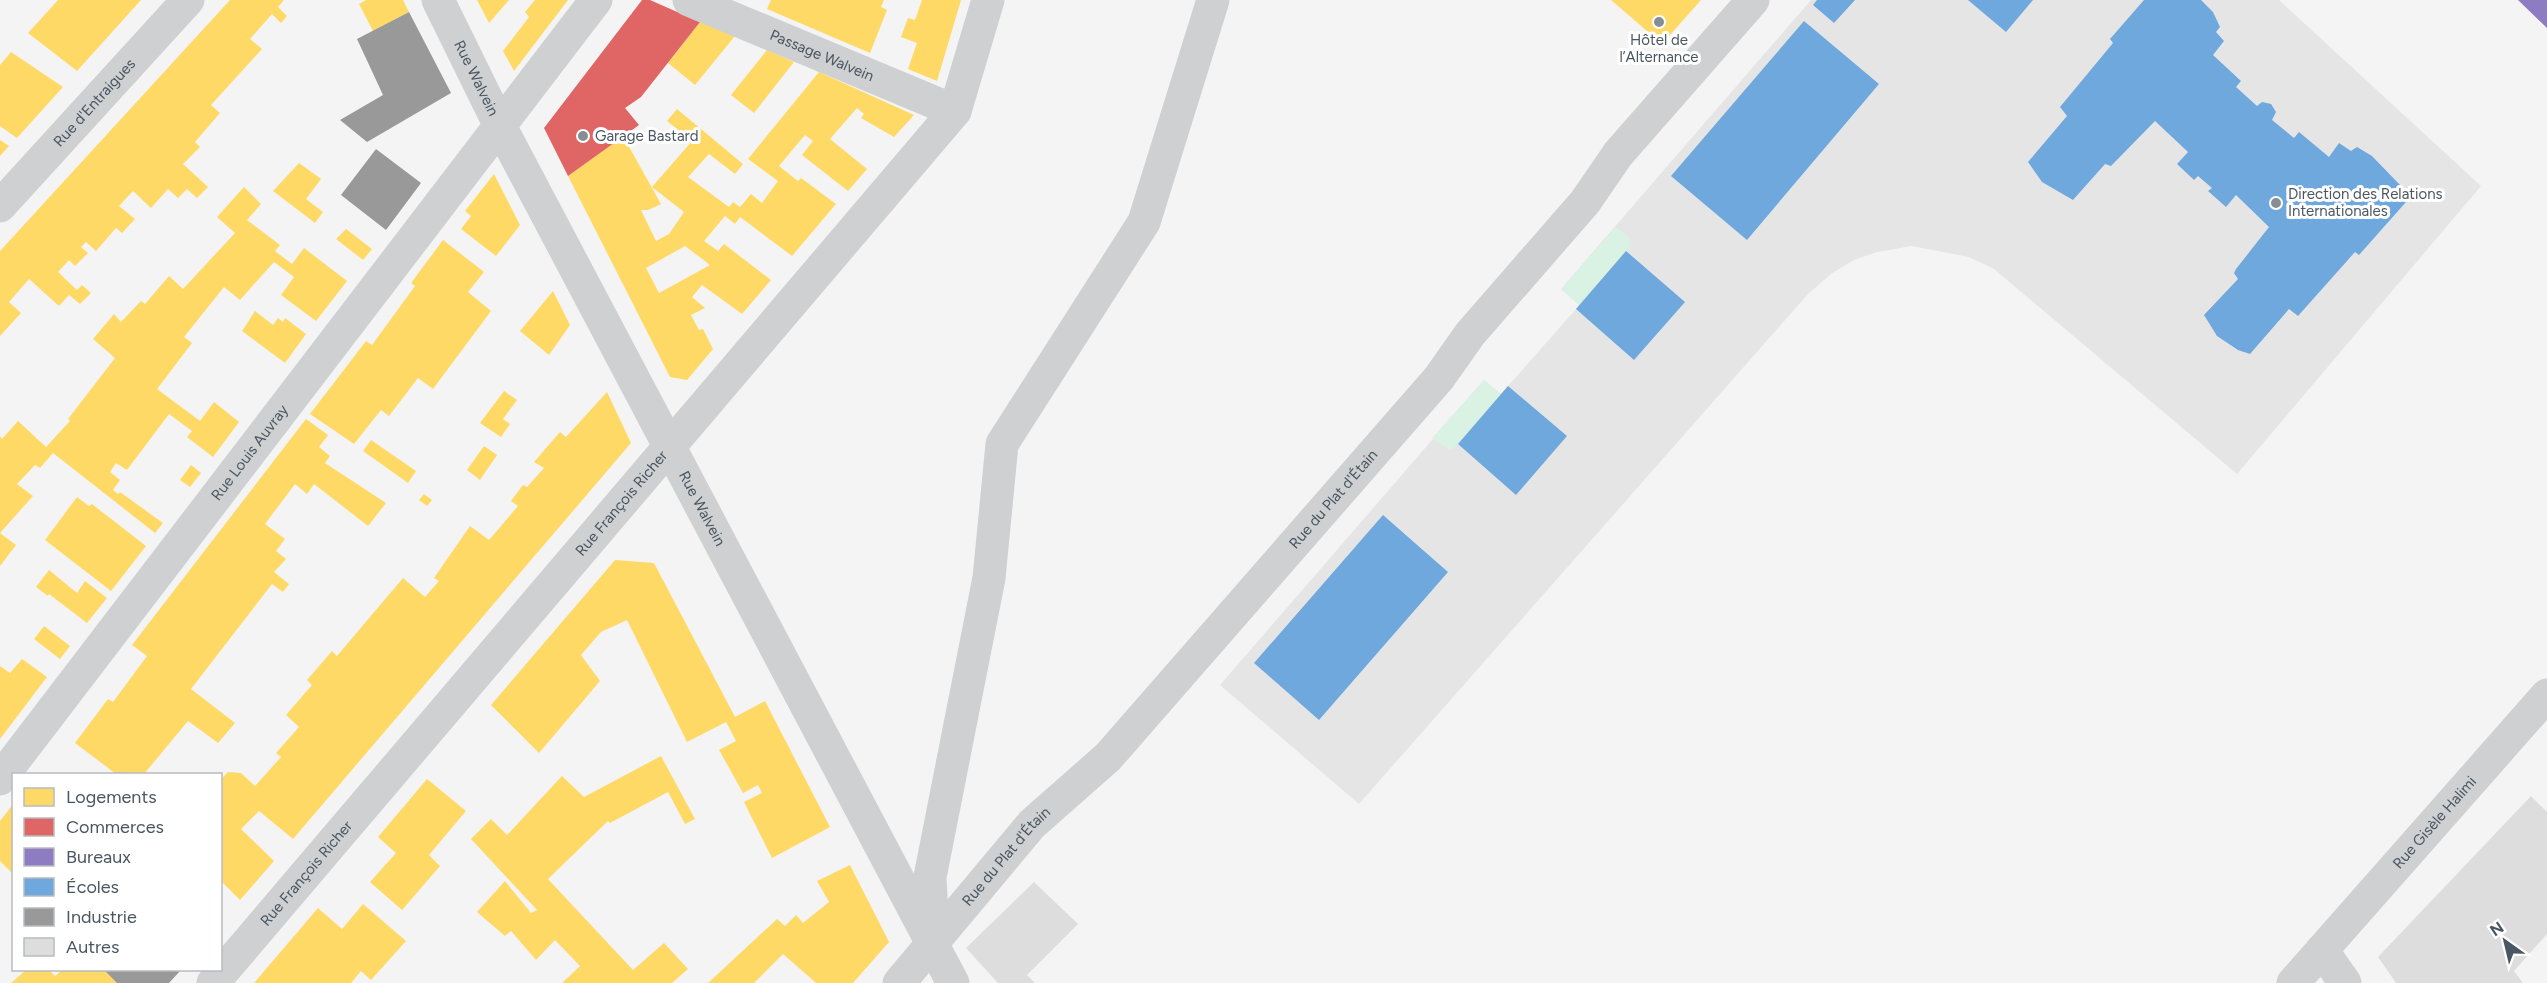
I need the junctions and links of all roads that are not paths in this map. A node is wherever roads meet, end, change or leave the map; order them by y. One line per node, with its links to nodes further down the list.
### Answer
1 (188, 0): 10 (street, Rue d'Entraigues)
2 (438, 0): 9 (street, Rue Walvein)
3 (596, 0): 9 (street)
4 (689, 0): 8 (street, Passage Walvein)
5 (988, 0): 8 (street, Rue François Richer)
6 (1213, 0): 14 (street)
7 (1753, 0): 14 (street, Rue du Plat d'Étain)
8 (955, 111): 11 (street, Rue François Richer)
9 (500, 126): 11 (street, Rue Walvein); 13 (street, Rue Louis Auvray)
10 (0, 206)
11 (669, 448): 14 (street, Rue Walvein); 16 (street, Rue François Richer)
12 (2547, 695): 15 (street, Rue Gisèle Halimi)
13 (0, 779)
14 (933, 944): 17 (street, Rue du Plat d'Étain); 18 (street, Rue Walvein)
15 (2322, 950): 19 (street, Rue Gisèle Halimi); 20 (street)
16 (213, 983)
17 (899, 983)
18 (953, 983)
19 (2293, 983)
20 (2345, 983)

